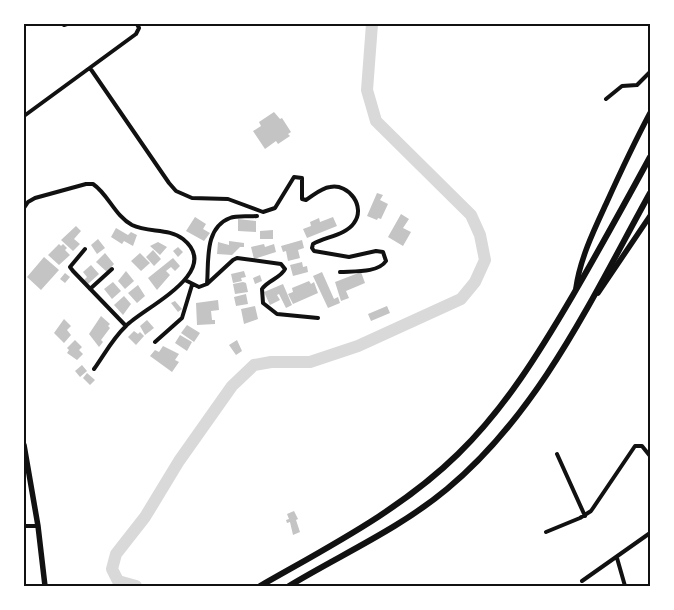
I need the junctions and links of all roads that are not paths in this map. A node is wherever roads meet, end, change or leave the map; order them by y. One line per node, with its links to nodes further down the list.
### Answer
1 (137, 24): 2 (street)
2 (90, 68): 6 (street); 14 (street)
3 (650, 72): 4 (street)
4 (606, 99)
5 (650, 113): 19 (main road)
6 (24, 116)
7 (650, 157): 19 (highway)
8 (650, 193): 20 (highway)
9 (24, 208): 15 (street)
10 (257, 216): 16 (street)
11 (650, 216): 20 (main road)
12 (85, 249): 18 (street)
13 (112, 270): 18 (street)
14 (340, 272)
15 (186, 280): 17 (street); 22 (street)
16 (207, 284): 17 (street); 21 (street)
17 (192, 285): 23 (street)
18 (90, 289): 22 (street)
19 (576, 290): 37 (highway)
20 (584, 312): 38 (highway)
21 (318, 318)
22 (126, 326): 24 (street)
23 (154, 342)
24 (94, 369)
25 (24, 445): 26 (main road)
26 (25, 454): 31 (main road)
27 (557, 454): 29 (street)
28 (650, 456): 29 (street)
29 (584, 516): 32 (street)
30 (24, 526): 31 (street)
31 (38, 526): 36 (main road)
32 (546, 532)
33 (650, 533): 34 (street)
34 (617, 558): 35 (street); 39 (street)
35 (582, 581)
36 (45, 586)
37 (260, 586)
38 (289, 586)
39 (625, 586)

